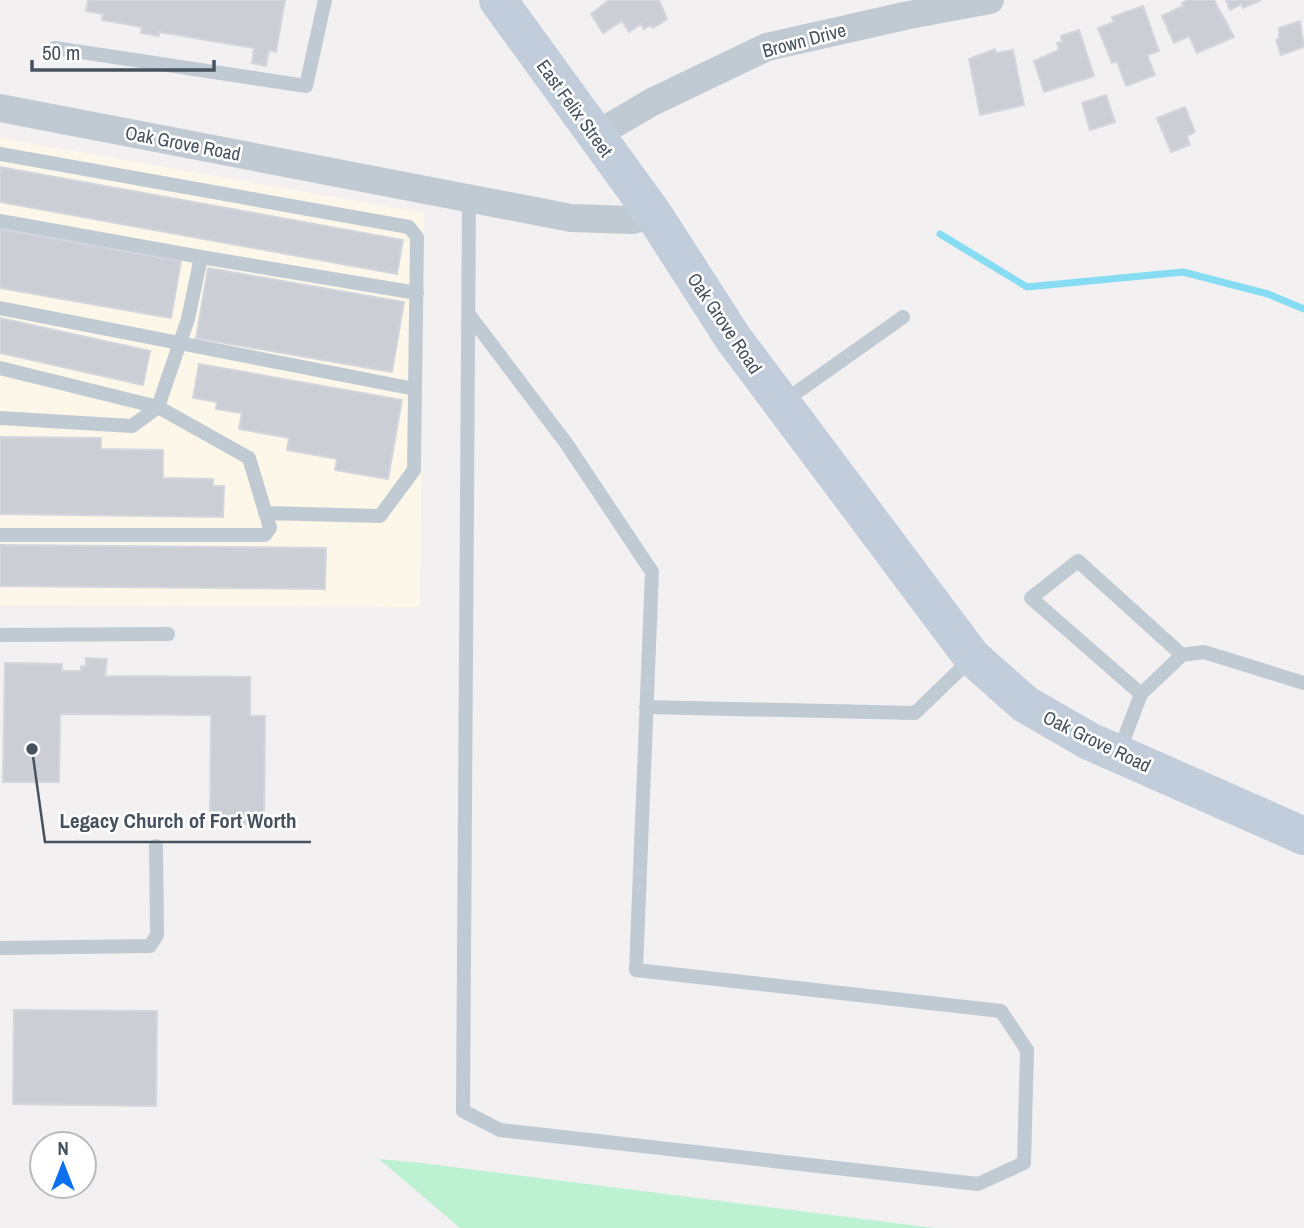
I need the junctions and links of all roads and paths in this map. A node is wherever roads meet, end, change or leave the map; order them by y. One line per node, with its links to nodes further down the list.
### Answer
1 (325, 0): 4 (lane)
2 (498, 0): 6 (street, East Felix Street)
3 (990, 0): 6 (street, Brown Drive)
4 (55, 48)
5 (0, 108): 8 (street, Oak Grove Road)
6 (594, 136): 9 (street, East Felix Street)
7 (0, 154): 12 (lane)
8 (470, 198): 9 (street, Oak Grove Road); 14 (lane)
9 (654, 215): 19 (street, Oak Grove Road)
10 (0, 221): 11 (lane)
11 (201, 257): 12 (lane); 16 (lane)
12 (417, 293): 18 (lane)
13 (0, 308): 16 (lane)
14 (470, 316): 30 (lane); 30 (lane)
15 (903, 317): 19 (lane)
16 (179, 344): 18 (lane); 20 (lane)
17 (0, 368): 20 (lane)
18 (415, 390): 22 (lane)
19 (781, 403): 27 (street, Oak Grove Road)
20 (158, 407): 21 (lane); 22 (lane)
21 (0, 418)
22 (265, 513): 23 (lane)
23 (0, 535)
24 (168, 634): 25 (lane)
25 (0, 635)
26 (1182, 655): 28 (lane); 29 (lane); 29 (lane)
27 (972, 657): 30 (lane); 31 (street, Oak Grove Road)
28 (1304, 683)
29 (1141, 694): 31 (lane)
30 (646, 707)
31 (1118, 754): 32 (street, Oak Grove Road)
32 (1304, 836)
33 (156, 846): 34 (lane)
34 (0, 948)

